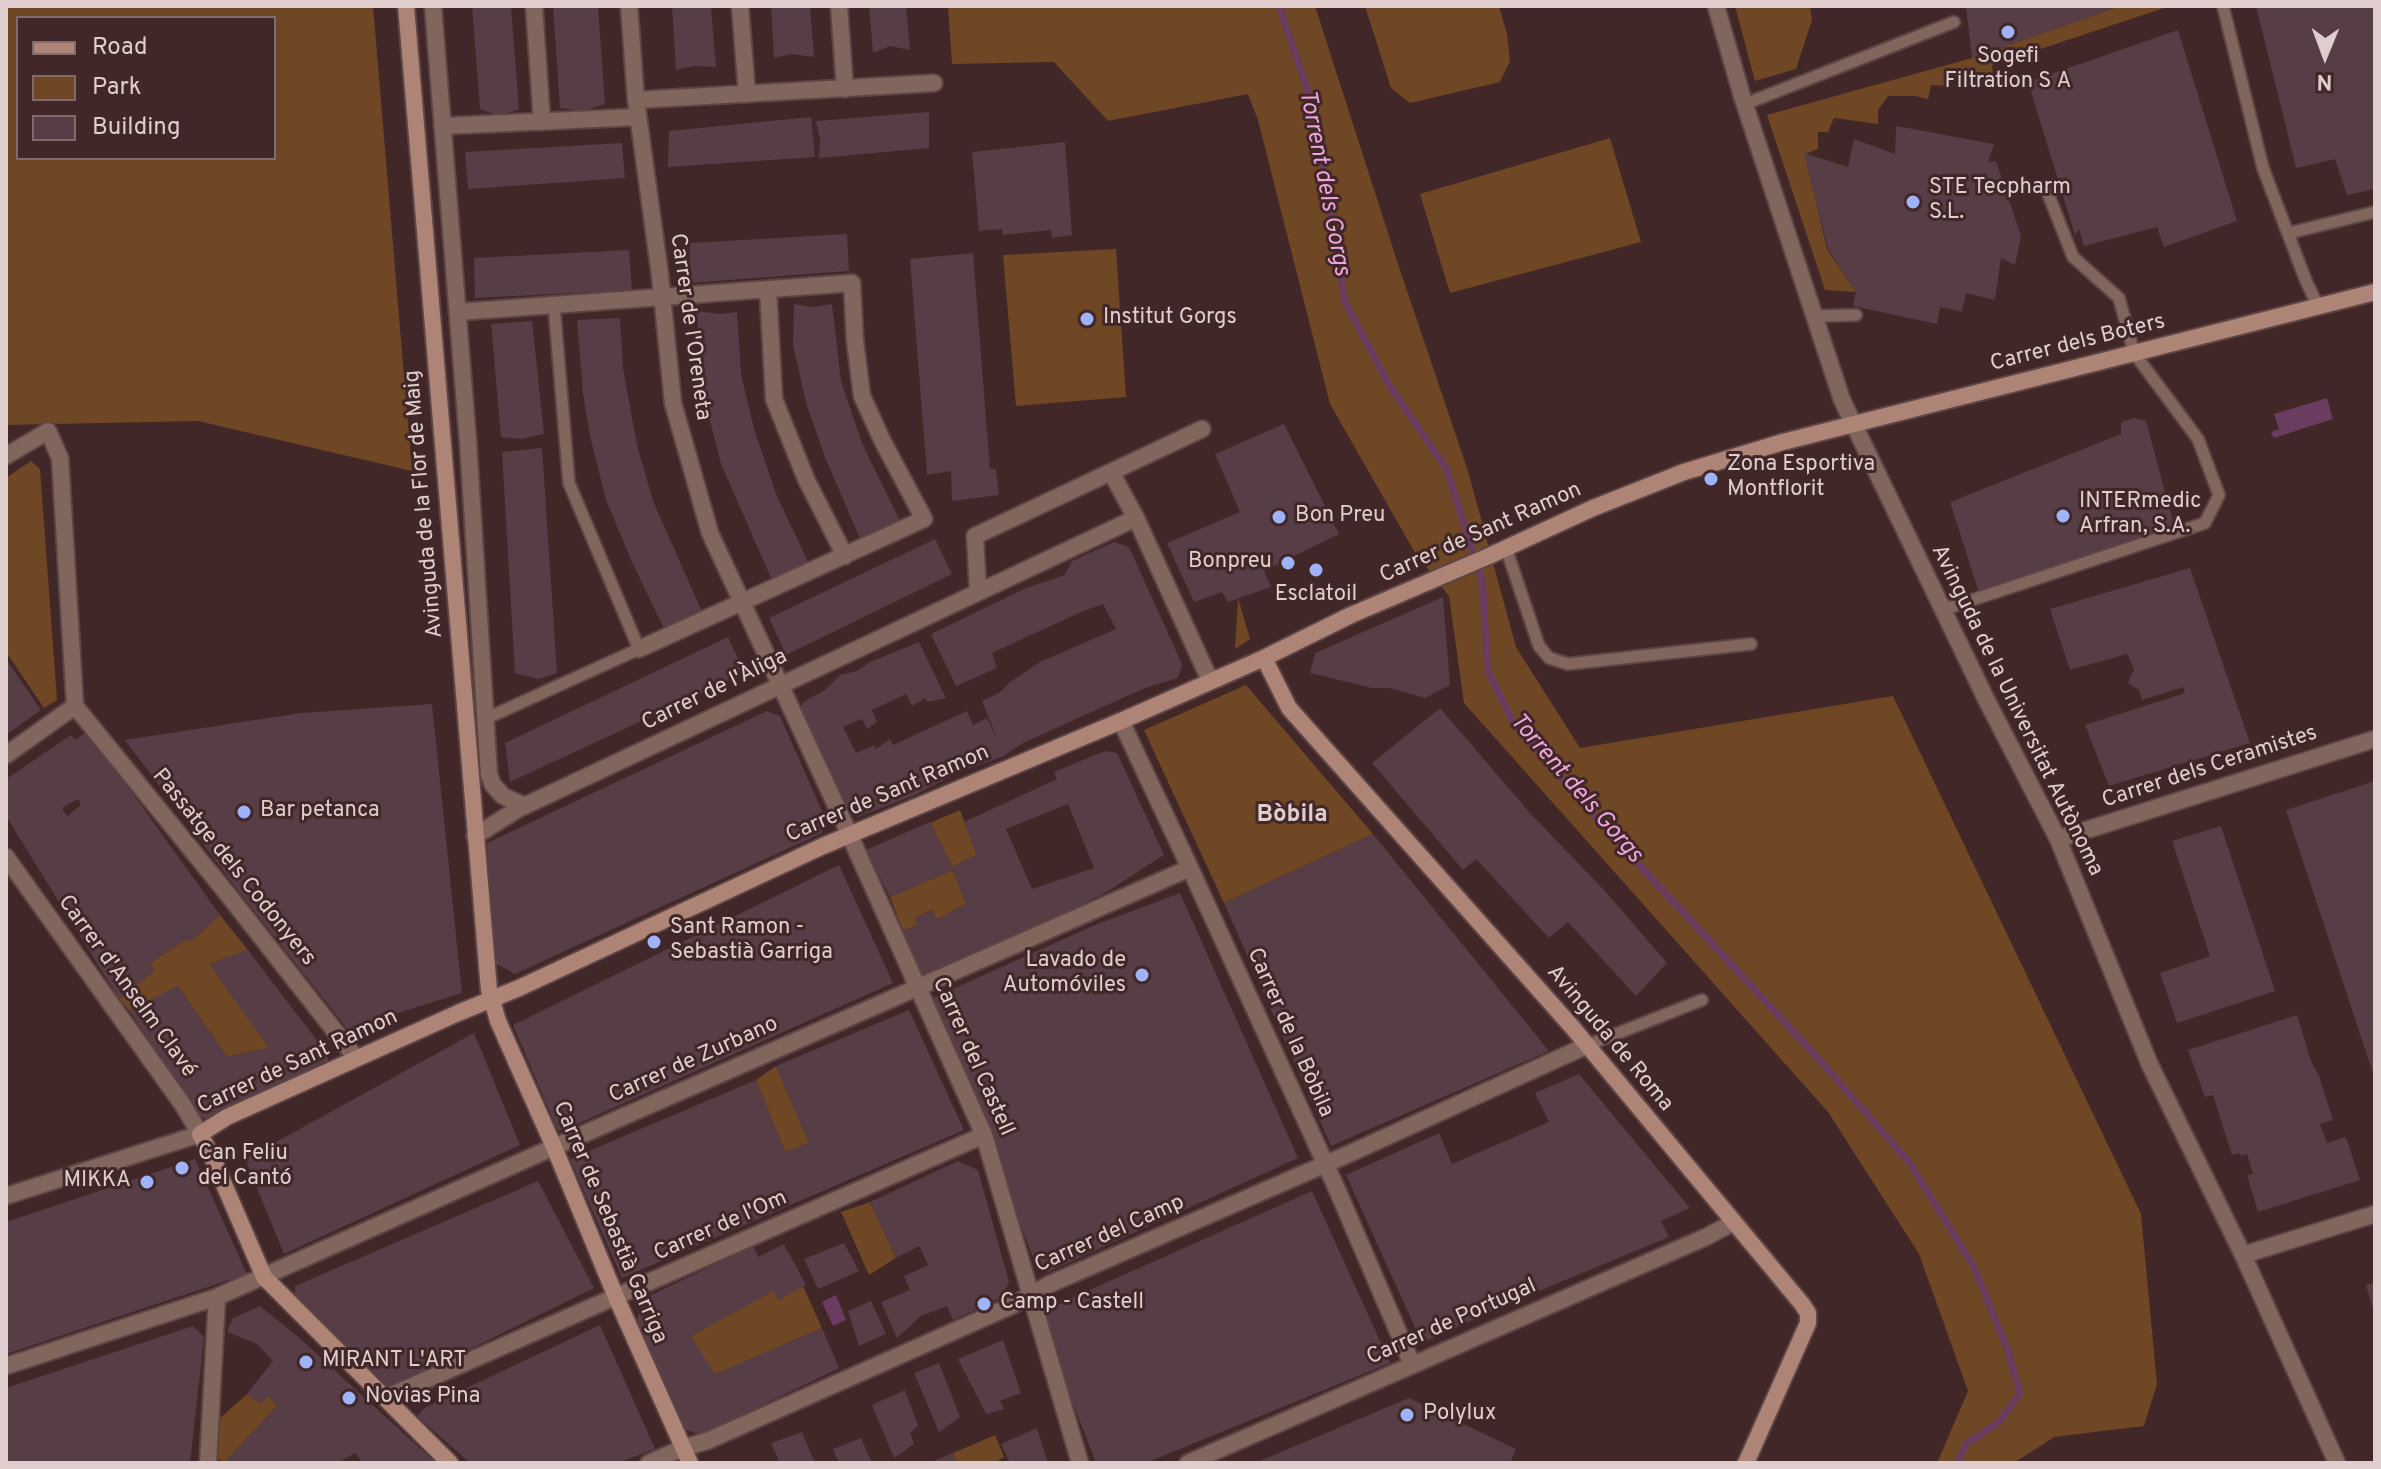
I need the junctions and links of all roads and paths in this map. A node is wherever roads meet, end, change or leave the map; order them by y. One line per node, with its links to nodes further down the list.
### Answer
1 (406, 6): 52 (street, Avinguda de la Flor de Maig)
2 (433, 6): 16 (street, Avinguda de la Flor de Maig)
3 (534, 6): 15 (street)
4 (629, 6): 14 (street, Carrer de l'Oreneta)
5 (740, 6): 12 (street)
6 (839, 6): 11 (street)
7 (1716, 6): 13 (street, Avinguda de la Universitat Autònoma)
8 (2223, 6): 19 (lane)
9 (1954, 22): 13 (lane)
10 (934, 83): 11 (street)
11 (845, 89): 12 (street)
12 (747, 94): 14 (street)
13 (1745, 104): 27 (street, Avinguda de la Universitat Autònoma)
14 (637, 109): 15 (street); 22 (street, Carrer de l'Oreneta)
15 (542, 122): 16 (street)
16 (442, 126): 25 (street, Avinguda de la Flor de Maig)
17 (2045, 186): 28 (lane)
18 (2375, 212): 19 (lane)
19 (2289, 233): 24 (lane)
20 (768, 290): 22 (street); 36 (street); 36 (street)
21 (2375, 292): 24 (street, Carrer dels Boters)
22 (663, 297): 23 (street); 38 (street, Carrer de l'Oreneta)
23 (554, 305): 25 (street); 41 (lane)
24 (2318, 306): 28 (street, Carrer dels Boters)
25 (458, 312): 46 (street, Avinguda de la Flor de Maig)
26 (1856, 315): 27 (lane)
27 (1814, 316): 29 (street, Avinguda de la Universitat Autònoma)
28 (2134, 353): 29 (street, Carrer dels Boters); 39 (lane)
29 (1853, 424): 31 (street, Carrer dels Boters); 39 (street, Avinguda de la Universitat Autònoma)
30 (1202, 429): 33 (street)
31 (1791, 440): 35 (street, Carrer de Sant Ramon)
32 (6, 456): 45 (street)
33 (1111, 472): 34 (street); 37 (street)
34 (1136, 518): 37 (street, Carrer de l'Àliga); 43 (street)
35 (1506, 548): 40 (lane); 42 (street, Carrer de Sant Ramon)
36 (845, 556): 38 (street)
37 (978, 591): 44 (street, Carrer de l'Àliga)
38 (742, 604): 41 (street); 44 (street, Carrer de l'Oreneta)
39 (1942, 610): 53 (street, Avinguda de la Universitat Autònoma)
40 (1751, 644)
41 (639, 649): 46 (lane)
42 (1267, 665): 43 (street, Carrer de Sant Ramon); 59 (street, Avinguda de Roma)
43 (1217, 679): 47 (street, Carrer de Sant Ramon)
44 (779, 685): 50 (street, Carrer de l'Àliga); 51 (street, Carrer del Castell)
45 (75, 706): 49 (street); 60 (street, Passatge dels Codonyers)
46 (485, 719): 50 (street, Avinguda de la Flor de Maig)
47 (1121, 721): 51 (street, Carrer de Sant Ramon); 55 (street, Carrer de la Bòbila)
48 (2375, 739): 53 (street, Carrer dels Ceramistes)
49 (6, 755)
50 (525, 806): 52 (street, Carrer de l'Àliga)
51 (849, 834): 56 (street, Carrer del Castell); 57 (street, Carrer de Sant Ramon)
52 (475, 836): 57 (street, Avinguda de la Flor de Maig)
53 (2058, 839): 68 (street, Avinguda de la Universitat Autònoma)
54 (6, 857): 61 (street, Carrer d'Anselm Clavé)
55 (1190, 868): 56 (street, Carrer de Zurbano); 64 (street, Carrer de la Bòbila)
56 (918, 988): 62 (street, Carrer del Castell); 63 (street, Carrer de Zurbano)
57 (491, 999): 60 (street, Carrer de Sant Ramon); 63 (street, Carrer de Sebastià Garriga)
58 (1702, 1000): 59 (lane)
59 (1588, 1045): 64 (street, Carrer del Camp); 67 (street, Avinguda de Roma)
60 (356, 1058): 61 (street, Carrer de Sant Ramon)
61 (200, 1134): 65 (street, Carrer de Sant Ramon); 69 (street, Carrer d'Anselm Clavé)
62 (984, 1135): 70 (street, Carrer del Castell); 72 (street, Carrer de l'Om)
63 (554, 1147): 69 (street, Carrer de Zurbano); 72 (street, Carrer de Sebastià Garriga)
64 (1325, 1165): 70 (street, Carrer del Camp); 73 (street, Carrer de la Bòbila)
65 (6, 1196)
66 (2375, 1214): 68 (street)
67 (1734, 1222): 73 (street, Carrer de Portugal); 82 (street, Avinguda de Roma)
68 (2243, 1255): 83 (street, Avinguda de la Universitat Autònoma)
69 (264, 1277): 71 (street, Carrer de Zurbano); 75 (street)
70 (1031, 1293): 76 (street, Carrer del Camp); 80 (street, Carrer del Castell)
71 (217, 1297): 74 (street, Carrer de Zurbano); 77 (street)
72 (616, 1297): 75 (street, Carrer de l'Om); 76 (street, Carrer de Sebastià Garriga)
73 (1412, 1364): 81 (street, Carrer de Portugal)
74 (6, 1366)
75 (387, 1397): 78 (street)
76 (687, 1456): 79 (street, Carrer del Camp)
77 (208, 1463)
78 (450, 1463)
79 (649, 1463)
80 (1080, 1463)
81 (1188, 1463)
82 (1746, 1463)
83 (2337, 1463)

